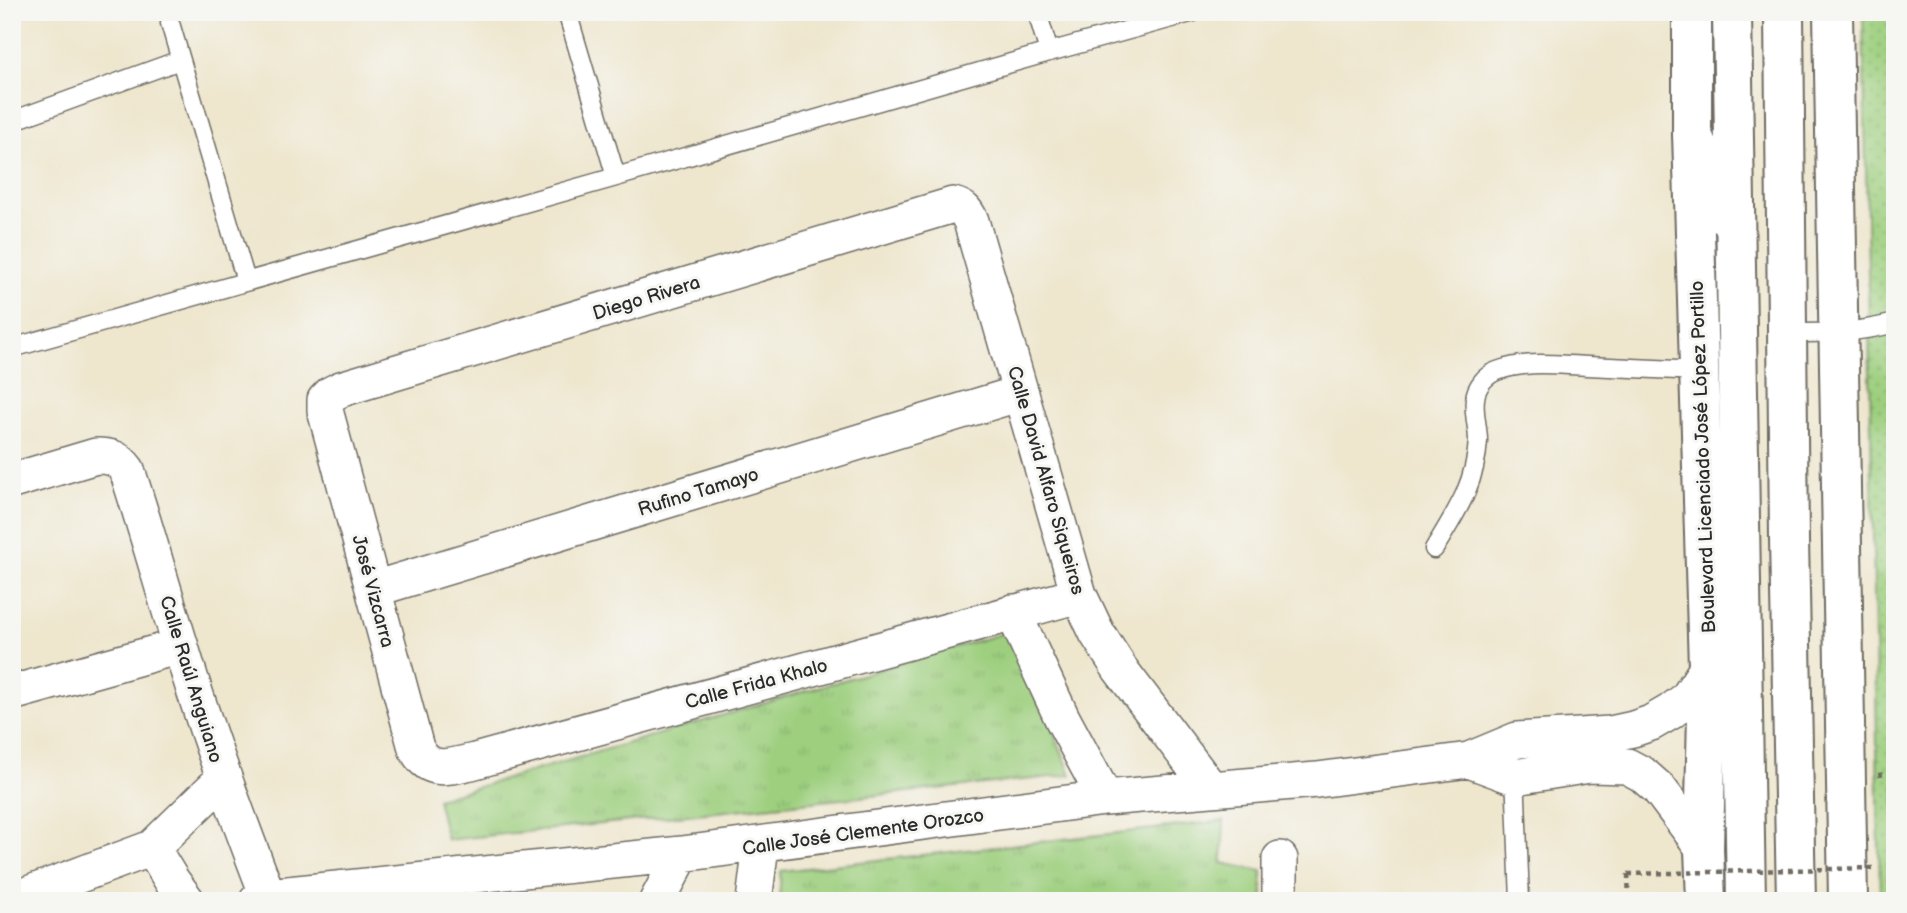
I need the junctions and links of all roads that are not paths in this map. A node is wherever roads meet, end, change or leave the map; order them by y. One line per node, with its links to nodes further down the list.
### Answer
1 (567, 12): 13 (lane)
2 (1037, 12): 9 (lane)
3 (1194, 12): 9 (lane)
4 (1692, 12): 12 (main road, Boulevard Licenciado José López Portillo)
5 (1731, 12): 15 (main road, Boulevard Licenciado José López Portillo)
6 (1784, 12): 19 (main road)
7 (1833, 12): 18 (main road)
8 (170, 23): 10 (lane)
9 (1049, 52): 13 (lane)
10 (180, 60): 11 (lane); 16 (lane)
11 (12, 121)
12 (1692, 133): 15 (main road); 21 (main road, Boulevard Licenciado José López Portillo)
13 (616, 177): 16 (lane)
14 (971, 221): 24 (street, Calle David Alfaro Siqueiros); 25 (street, Diego Rivera)
15 (1736, 235): 56 (main road, Boulevard Licenciado José López Portillo)
16 (246, 281): 20 (lane)
17 (1895, 323): 18 (lane)
18 (1839, 332): 19 (lane); 23 (main road)
19 (1787, 333): 22 (main road)
20 (12, 348)
21 (1700, 371): 27 (lane); 32 (main road, Boulevard Licenciado José López Portillo)
22 (1787, 371): 23 (main road); 57 (main road)
23 (1839, 373): 58 (main road)
24 (1021, 393): 28 (street, Rufino Tamayo); 29 (street, Calle David Alfaro Siqueiros)
25 (325, 410): 28 (street, José Vizcarra)
26 (12, 481): 31 (street, Calle Raúl Anguiano)
27 (1434, 549)
28 (374, 589): 36 (street, José Vizcarra)
29 (1079, 595): 30 (street, Calle Frida Khalo); 39 (street, Calle David Alfaro Siqueiros)
30 (1013, 612): 36 (street, Calle Frida Khalo); 40 (street)
31 (180, 646): 33 (street); 38 (street, Calle Raúl Anguiano)
32 (1708, 667): 34 (street, Calle José Clemente Orozco); 43 (main road, Boulevard Licenciado José López Portillo)
33 (12, 693)
34 (1517, 740): 35 (street, Calle José Clemente Orozco); 37 (lane)
35 (1469, 760): 37 (street, Calle José Clemente Orozco); 39 (street, Calle José Clemente Orozco)
36 (433, 766)
37 (1515, 777): 43 (street, Calle José Clemente Orozco); 54 (lane)
38 (224, 778): 42 (street); 48 (street, Calle Raúl Anguiano)
39 (1211, 789): 40 (street, Calle José Clemente Orozco)
40 (1105, 798): 41 (street, Calle José Clemente Orozco)
41 (761, 845): 44 (street, Calle José Clemente Orozco); 52 (street)
42 (152, 848): 49 (street); 50 (street)
43 (1704, 849): 55 (main road, Boulevard Licenciado José López Portillo)
44 (682, 854): 46 (street, Calle José Clemente Orozco); 51 (street)
45 (1280, 859): 53 (street)
46 (428, 890): 47 (street, Calle José Clemente Orozco)
47 (325, 896): 48 (street, Calle José Clemente Orozco)
48 (263, 898)
49 (12, 900)
50 (187, 901)
51 (657, 901)
52 (754, 901)
53 (1280, 901)
54 (1520, 901)
55 (1706, 901)
56 (1746, 901)
57 (1796, 901)
58 (1847, 901)

